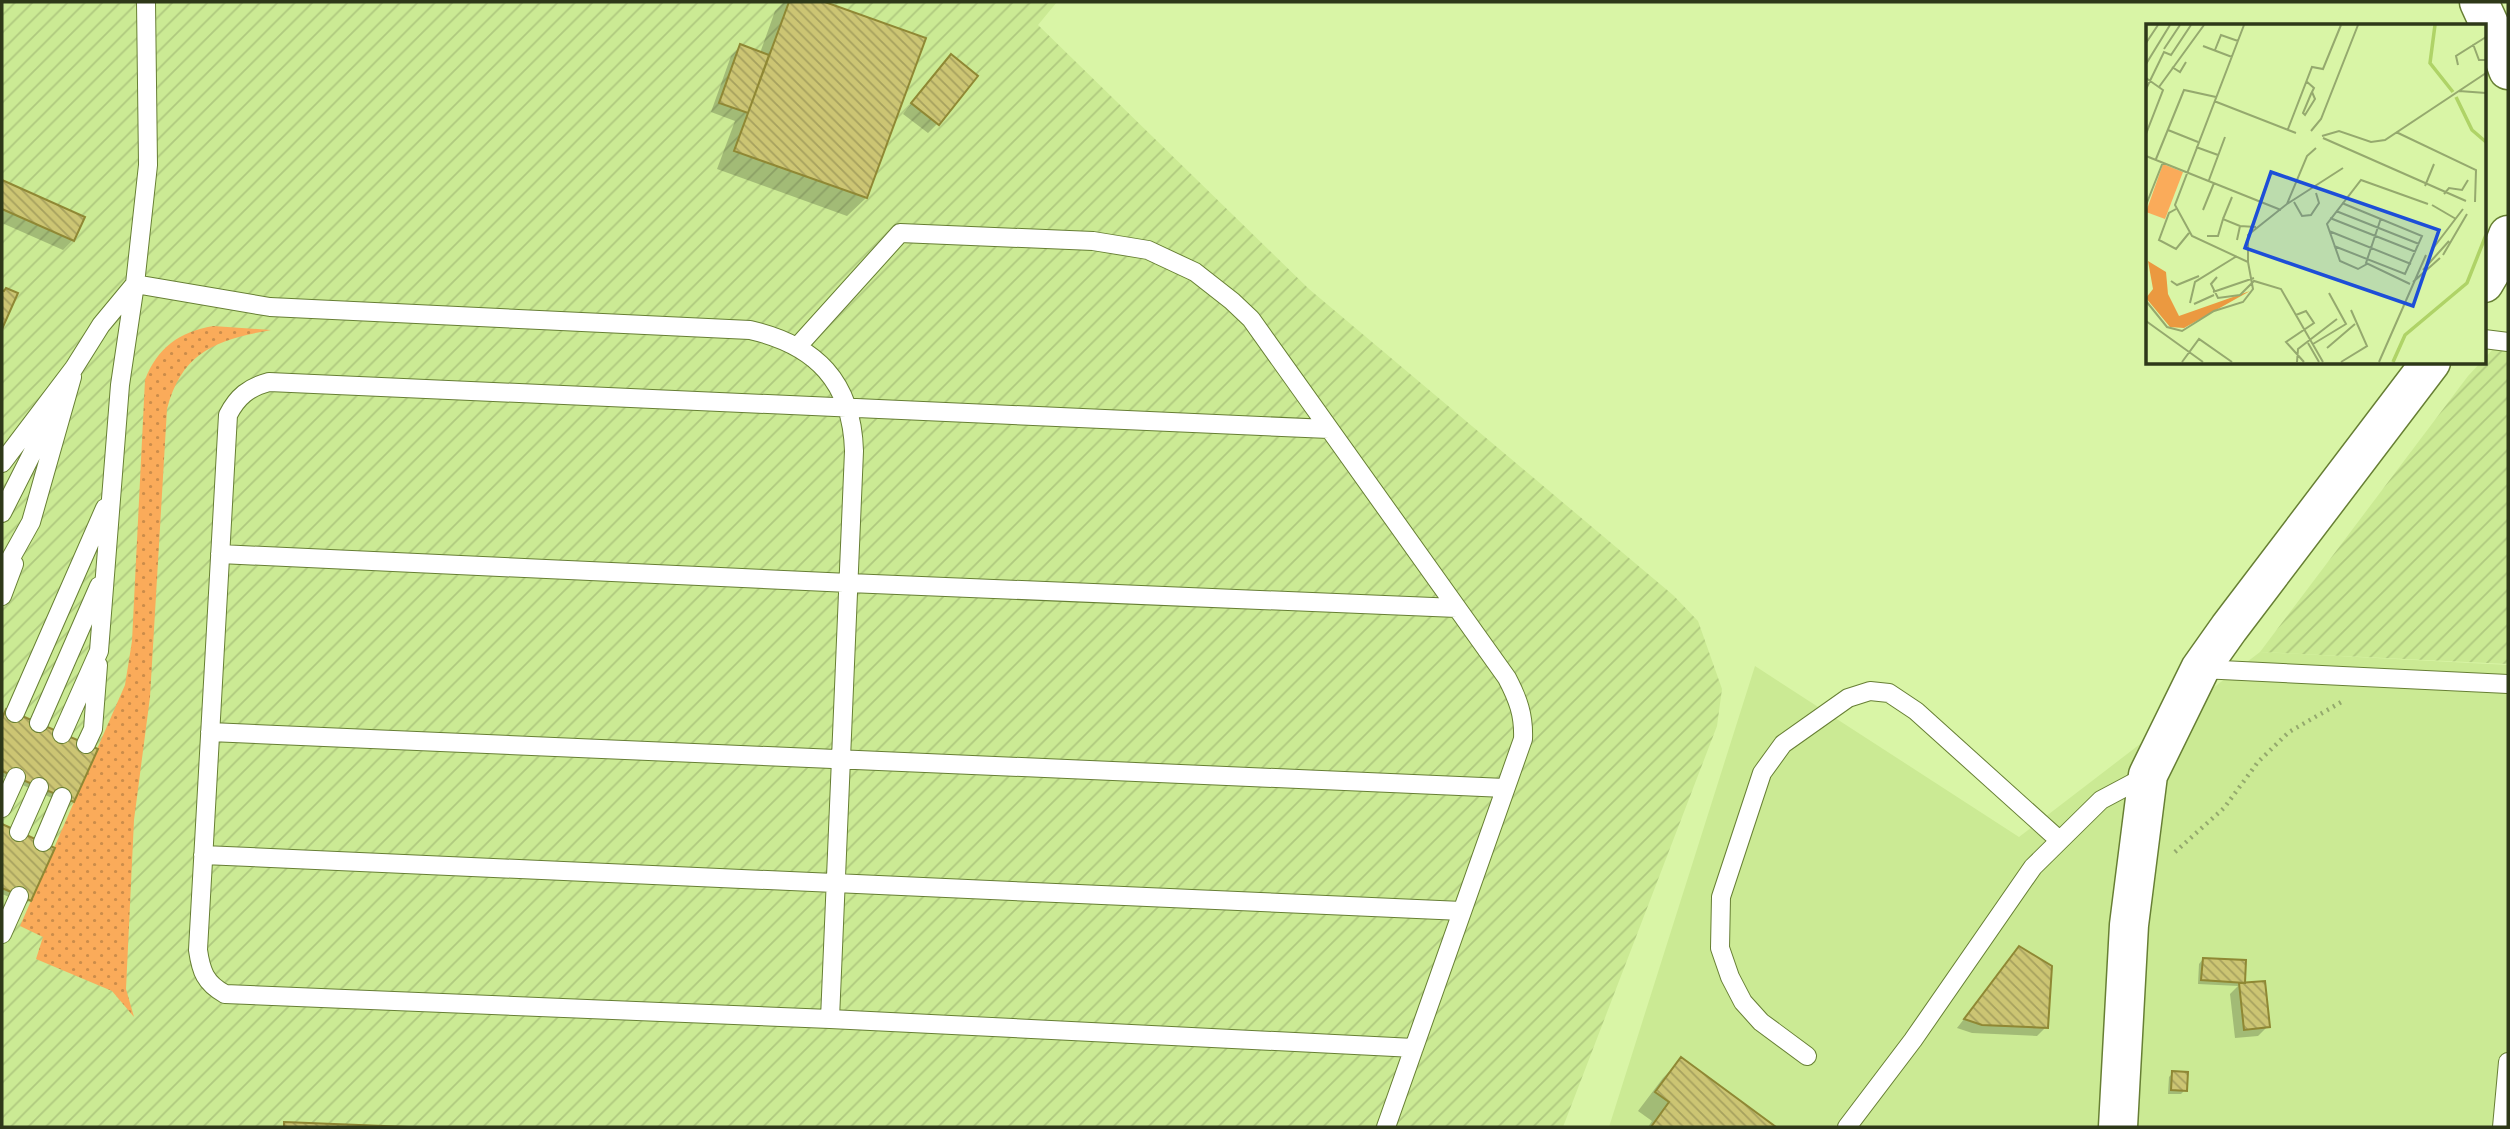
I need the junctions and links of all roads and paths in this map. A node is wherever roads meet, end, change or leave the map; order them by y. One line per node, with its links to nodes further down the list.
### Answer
1 (146, 2): 6 (lane)
2 (2479, 2): 3 (street)
3 (2508, 70)
4 (2508, 235): 5 (street)
5 (2486, 280)
6 (135, 284): 9 (lane); 11 (lane); 15 (lane)
7 (2486, 339): 8 (lane)
8 (2508, 342)
9 (798, 346): 12 (lane); 13 (lane)
10 (2429, 364): 25 (street)
11 (74, 368): 14 (lane); 16 (lane); 17 (lane)
12 (849, 408): 13 (lane); 18 (lane); 21 (lane)
13 (1329, 429): 23 (lane)
14 (2, 463)
15 (111, 495): 19 (lane); 28 (lane)
16 (2, 513)
17 (31, 522): 20 (lane); 22 (lane)
18 (220, 554): 21 (lane); 30 (lane)
19 (105, 573): 24 (lane); 29 (lane)
20 (2, 574)
21 (849, 583): 23 (lane); 33 (lane)
22 (2, 596)
23 (1457, 608): 37 (lane)
24 (99, 651): 31 (lane); 32 (lane)
25 (2200, 669): 26 (lane); 34 (street)
26 (2383, 677): 27 (lane); 43 (path)
27 (2508, 684)
28 (15, 713)
29 (38, 723)
30 (210, 732): 33 (lane); 44 (lane)
31 (62, 734)
32 (86, 744)
33 (841, 759): 37 (lane); 45 (lane)
34 (2148, 775): 41 (lane); 55 (street)
35 (16, 777): 39 (lane)
36 (39, 787): 40 (lane)
37 (1505, 789): 47 (lane)
38 (62, 797): 42 (lane)
39 (2, 808)
40 (19, 832)
41 (2058, 839): 51 (lane); 54 (lane)
42 (43, 842)
43 (2173, 853)
44 (203, 855): 45 (lane); 49 (lane)
45 (836, 881): 47 (lane); 49 (lane)
46 (19, 895): 48 (lane)
47 (1462, 911): 50 (lane)
48 (2, 934)
49 (830, 1019): 50 (lane)
50 (1414, 1048): 53 (lane)
51 (1807, 1056)
52 (2508, 1062): 56 (lane)
53 (1386, 1127)
54 (1847, 1127)
55 (2118, 1127)
56 (2502, 1127)

